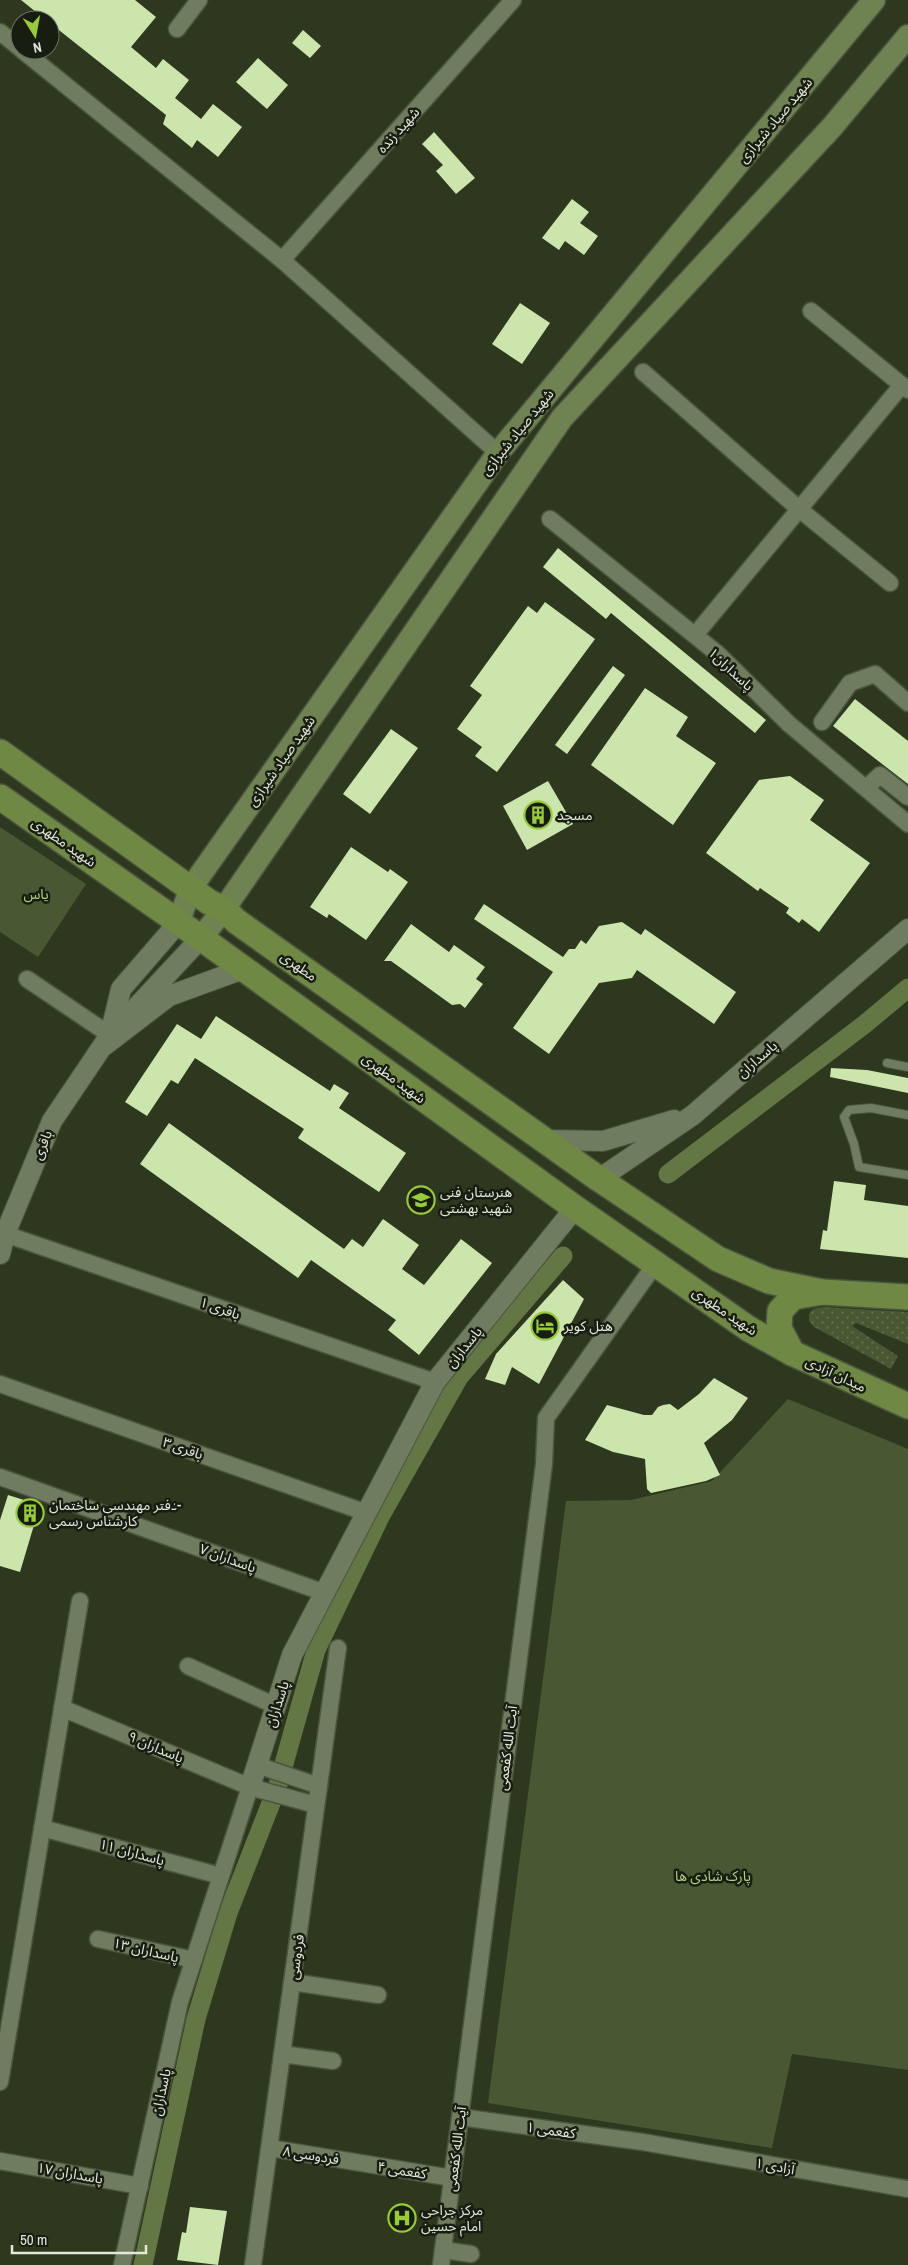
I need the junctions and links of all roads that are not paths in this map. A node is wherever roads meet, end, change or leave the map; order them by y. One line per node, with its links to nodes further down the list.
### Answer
1 (199, 0): 4 (street)
2 (874, 0): 13 (main road, شهید صیاد شیرازی)
3 (505, 3): 9 (street, شهید زنده)
4 (177, 29)
5 (0, 32): 7 (street)
6 (908, 36): 26 (main road, شهید صیاد شیرازی)
7 (10, 40)
8 (35, 60): 9 (street)
9 (282, 260): 13 (street)
10 (811, 311): 12 (street)
11 (643, 372): 14 (street)
12 (905, 388): 14 (street)
13 (498, 453): 25 (main road, شهید صیاد شیرازی)
14 (799, 509): 16 (street); 17 (street)
15 (550, 519): 17 (street, پاسداران۱)
16 (890, 583)
17 (695, 635): 21 (street, پاسداران۱)
18 (908, 703): 19 (street)
19 (822, 722)
20 (0, 752): 25 (main road, مطهری)
21 (866, 788): 23 (street); 24 (street, پاسداران۱)
22 (0, 797): 27 (main road, شهید مطهری)
23 (908, 797)
24 (908, 824)
25 (191, 888): 26 (main road, مطهری); 27 (main road, شهید صیاد شیرازی)
26 (224, 909): 29 (main road, شهید صیاد شیرازی); 37 (main road, مطهری)
27 (178, 923): 29 (main road, شهید مطهری); 32 (street)
28 (908, 929): 35 (street, پاسداران)
29 (201, 938): 30 (main road, شهید مطهری); 32 (street, باقری)
30 (243, 969): 32 (street); 40 (main road, شهید مطهری)
31 (27, 979): 32 (street)
32 (107, 1041): 41 (street, باقری)
33 (888, 1063): 34 (lane)
34 (908, 1067)
35 (693, 1115): 37 (street); 39 (street, پاسداران)
36 (908, 1115): 38 (lane)
37 (544, 1140): 39 (main road, مطهری)
38 (908, 1175)
39 (599, 1179): 40 (main road); 44 (main road)
40 (575, 1208): 43 (main road, شهید مطهری); 47 (street, پاسداران)
41 (5, 1234): 42 (street, باقری); 47 (street, باقری ۱)
42 (0, 1254)
43 (656, 1263): 46 (main road, شهید مطهری); 72 (street, آیت الله کفعمی)
44 (822, 1292): 45 (main road, میدان آزادی); 46 (main road, میدان آزادی)
45 (908, 1297)
46 (792, 1353): 49 (main road, میدان آزادی)
47 (435, 1382): 51 (street, پاسداران)
48 (0, 1384): 51 (street, باقری ۳)
49 (908, 1406)
50 (0, 1477): 52 (street, پاسداران ۷)
51 (367, 1513): 52 (street, پاسداران)
52 (325, 1593): 56 (street, پاسداران)
53 (80, 1601): 57 (street)
54 (338, 1648): 59 (street, فردوسی)
55 (188, 1666): 56 (street)
56 (276, 1706): 58 (street, پاسداران)
57 (62, 1708): 60 (street, پاسداران ۹); 62 (street)
58 (258, 1765): 59 (street); 60 (street, پاسداران)
59 (319, 1785): 61 (street, فردوسی)
60 (250, 1786): 61 (street, پاسداران ۹); 63 (street, پاسداران)
61 (316, 1805): 66 (street, فردوسی)
62 (42, 1828): 63 (street, پاسداران ۱۱); 68 (street)
63 (221, 1876): 65 (street, پاسداران)
64 (98, 1939): 65 (street, پاسداران ۱۳)
65 (194, 1960): 78 (street, پاسداران)
66 (292, 1982): 67 (street); 69 (street, فردوسی)
67 (378, 1995)
68 (4, 2039): 71 (street)
69 (282, 2054): 70 (street); 74 (street, فردوسی)
70 (333, 2061)
71 (0, 2082)
72 (460, 2117): 73 (street, کفعمی ۱); 77 (street, آیت الله کفعمی)
73 (643, 2142): 79 (street, آزادی ۱)
74 (270, 2148): 76 (street, فردوسی ۸); 83 (street, فردوسی)
75 (0, 2161): 78 (street, پاسداران ۱۷)
76 (353, 2161): 77 (street, کفعمی ۴)
77 (452, 2178): 81 (street, آیت الله کفعمی)
78 (140, 2186): 82 (street, پاسداران)
79 (908, 2190)
80 (471, 2254): 81 (street)
81 (442, 2258)
82 (122, 2265)
83 (254, 2265)

